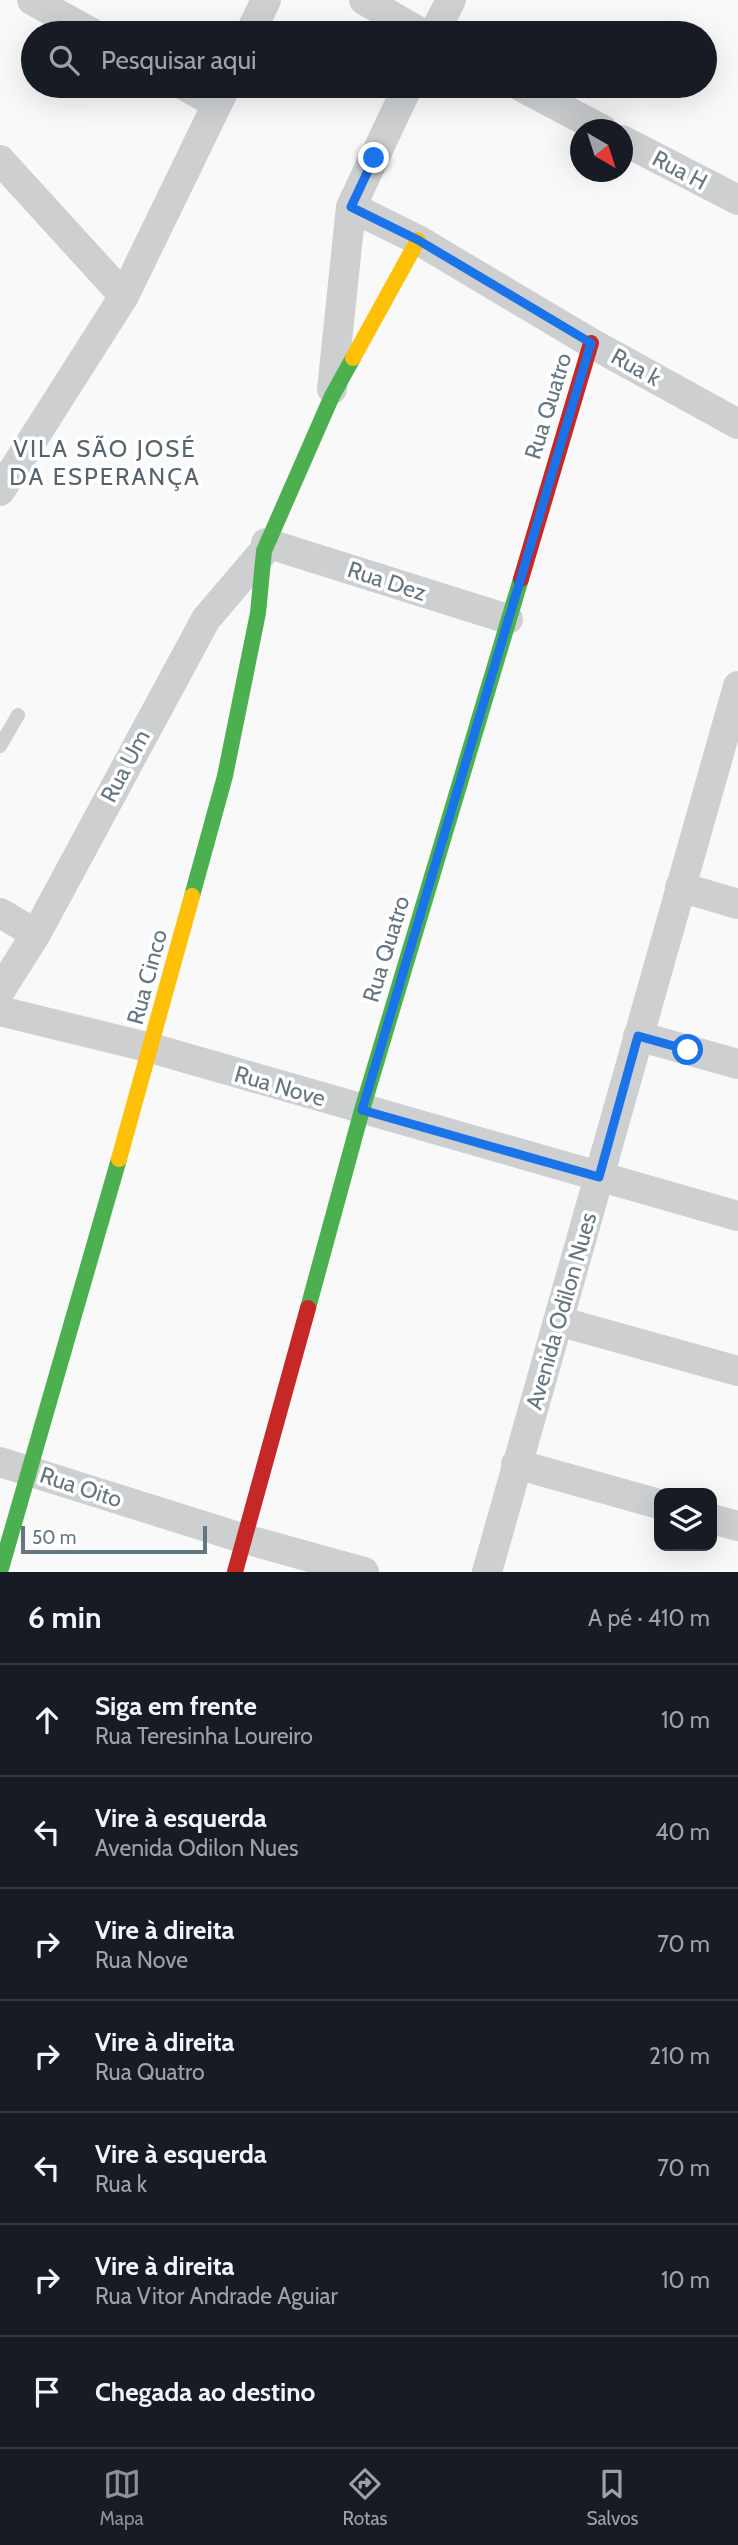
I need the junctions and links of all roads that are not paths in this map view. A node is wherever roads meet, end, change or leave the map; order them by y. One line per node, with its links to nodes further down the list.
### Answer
1 (32, 0): 5 (street)
2 (266, 0): 6 (street)
3 (364, 0): 7 (street)
4 (451, 0): 8 (street)
5 (70, 21)
6 (256, 21)
7 (400, 21)
8 (440, 21)
9 (221, 98): 18 (street)
10 (402, 98): 16 (street)
11 (543, 98): 12 (street)
12 (582, 119)
13 (633, 146): 15 (street, Rua H)
14 (0, 160): 18 (street)
15 (738, 200)
16 (351, 207): 17 (street, Rua k); 20 (street)
17 (418, 240): 19 (street, Rua k); 20 (street)
18 (124, 296): 22 (street)
19 (591, 343): 21 (street, Rua k); 24 (street, Rua Quatro)
20 (332, 396): 23 (street, Rua Cinco)
21 (738, 424)
22 (0, 491)
23 (265, 547): 24 (street, Rua Dez); 32 (street, Rua Um); 36 (street, Rua Cinco)
24 (508, 619): 38 (street, Rua Quatro)
25 (738, 686): 28 (street, Avenida Odilon Nues)
26 (18, 715): 27 (lane)
27 (0, 746)
28 (729, 746): 29 (street, Avenida Odilon Nues)
29 (680, 887): 30 (street); 35 (street, Avenida Odilon Nues)
30 (738, 904)
31 (0, 913): 32 (street)
32 (36, 934): 33 (street, Rua Um)
33 (0, 991)
34 (0, 1011): 36 (street, Rua Nove)
35 (638, 1036): 37 (street); 39 (street, Avenida Odilon Nues)
36 (151, 1048): 38 (street, Rua Nove); 45 (street, Rua Cinco)
37 (738, 1063)
38 (362, 1110): 39 (street, Rua Nove); 49 (street, Rua Quatro)
39 (599, 1177): 40 (street, Rua Nove); 41 (street, Avenida Odilon Nues)
40 (738, 1216)
41 (558, 1321): 42 (street); 44 (street, Avenida Odilon Nues)
42 (738, 1371)
43 (0, 1462): 45 (street, Rua Oito)
44 (516, 1464): 46 (street); 53 (street, Avenida Odilon Nues)
45 (29, 1470): 49 (street, Rua Oito); 50 (street, Rua Cinco)
46 (654, 1503)
47 (717, 1520): 48 (street)
48 (738, 1526)
49 (244, 1539): 51 (street, Rua Quatro); 52 (street, Rua Oito)
50 (0, 1572)
51 (235, 1572)
52 (364, 1572)
53 (487, 1572)

